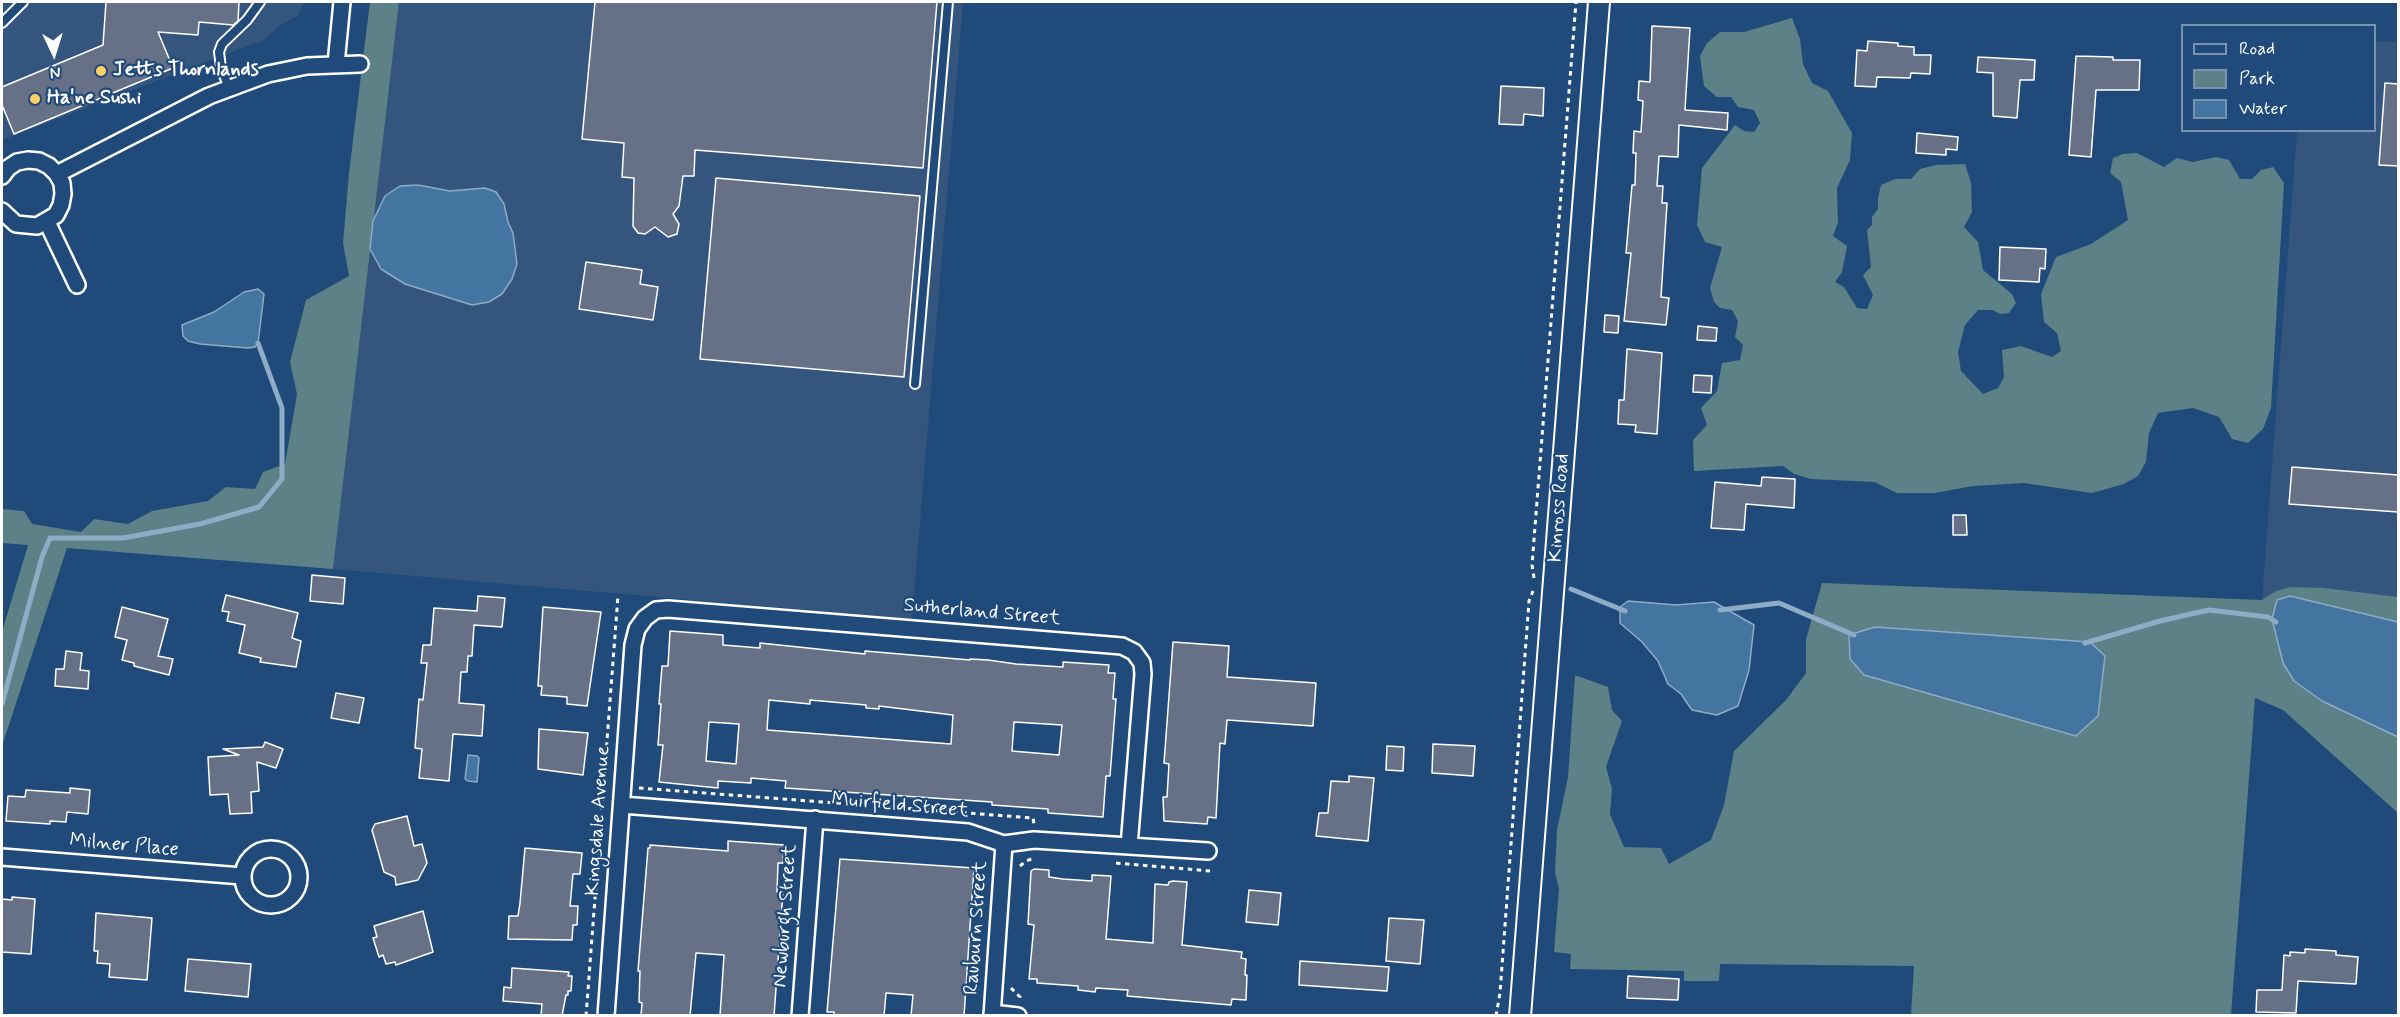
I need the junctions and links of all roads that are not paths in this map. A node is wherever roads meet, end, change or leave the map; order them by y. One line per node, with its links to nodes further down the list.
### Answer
1 (23, 2): 6 (lane)
2 (260, 2): 9 (lane)
3 (342, 2): 7 (street)
4 (948, 2): 15 (lane)
5 (1599, 2): 28 (street, Kinross Road)
6 (2, 23)
7 (336, 64): 8 (street); 9 (street)
8 (360, 64)
9 (229, 88): 11 (street)
10 (4, 168): 11 (street)
11 (57, 174): 13 (street)
12 (2, 211): 13 (street)
13 (47, 222): 14 (street)
14 (77, 285)
15 (915, 384)
16 (637, 629): 17 (street, Kingsdale Avenue); 20 (street, Sutherland Street)
17 (622, 805): 18 (street, Muirfield Street); 26 (street, Kingsdale Avenue)
18 (815, 819): 19 (street, Muirfield Street); 27 (street, Newburgh Street)
19 (1005, 844): 20 (street, Muirfield Street); 25 (street, Rauburn Street)
20 (1129, 846): 21 (street, Muirfield Street)
21 (1208, 851)
22 (2, 857): 23 (street, Milner Place)
23 (242, 876)
24 (1019, 1010): 25 (street)
25 (992, 1014)
26 (606, 1016)
27 (800, 1016)
28 (1520, 1016)

